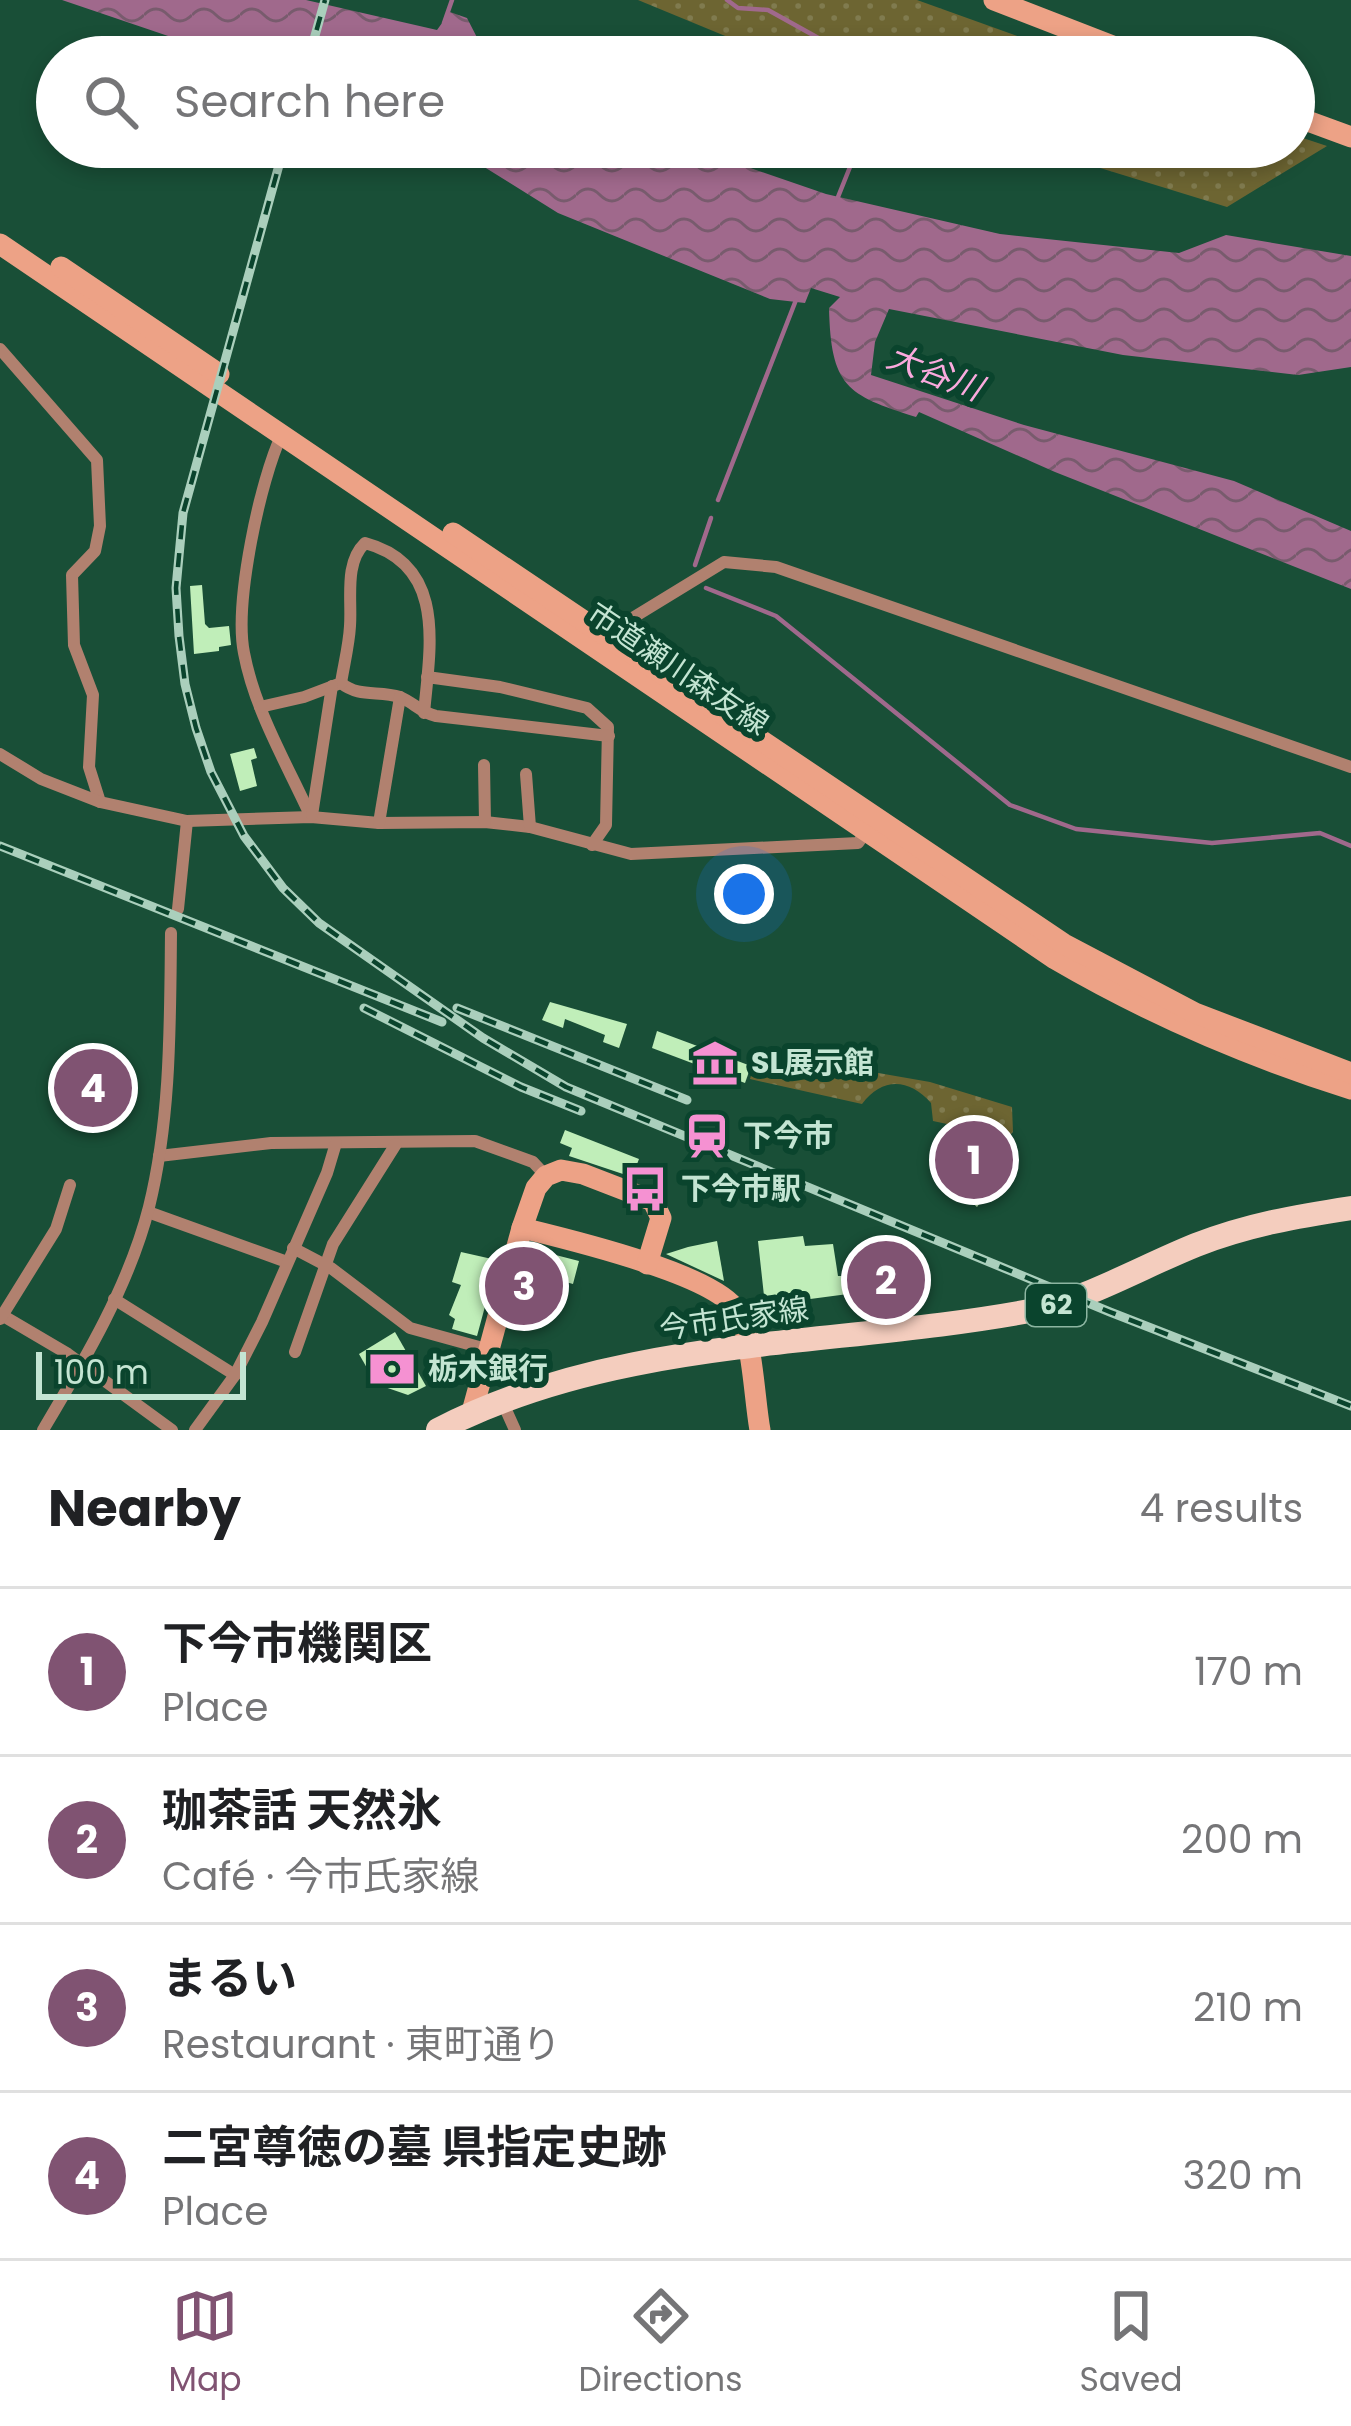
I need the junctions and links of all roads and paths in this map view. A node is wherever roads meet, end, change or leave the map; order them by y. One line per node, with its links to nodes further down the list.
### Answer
1 (994, 0): 2 (street)
2 (1087, 36)
3 (1315, 124): 4 (street)
4 (1351, 137)
5 (0, 227): 9 (street, 市道瀬川森友線)
6 (0, 244): 8 (street, 市道瀬川森友線)
7 (0, 349): 20 (street)
8 (282, 434): 9 (street, 市道瀬川森友線); 13 (street)
9 (598, 642): 18 (street); 25 (street, 市道瀬川森友線)
10 (428, 677): 11 (street); 14 (street); 15 (street)
11 (337, 684): 12 (street); 13 (street); 21 (street)
12 (400, 697): 14 (street); 24 (street)
13 (260, 707): 21 (street)
14 (424, 713): 15 (street)
15 (609, 736): 27 (street)
16 (0, 754): 20 (street)
17 (484, 766): 23 (street)
18 (1351, 767)
19 (526, 774): 26 (street)
20 (100, 802): 22 (street)
21 (311, 817): 22 (street); 24 (street)
22 (188, 821): 28 (street)
23 (485, 822): 24 (street); 26 (street)
24 (379, 823)
25 (870, 825): 27 (street); 30 (street, 市道瀬川森友線); 31 (street, 市道瀬川森友線)
26 (530, 827): 27 (street)
27 (592, 845)
28 (178, 909)
29 (171, 933): 34 (street)
30 (1351, 1073)
31 (1351, 1089)
32 (336, 1143): 33 (street); 34 (street); 40 (street)
33 (396, 1144): 35 (street); 41 (street)
34 (159, 1156): 38 (street)
35 (546, 1176): 39 (street); 42 (street)
36 (70, 1185): 44 (street)
37 (1351, 1208): 45 (main road, 今市氏家線 / 62)
38 (148, 1211): 40 (street); 43 (street)
39 (522, 1228): 42 (street); 46 (street)
40 (290, 1255): 41 (street); 49 (street)
41 (326, 1264): 46 (street); 47 (street)
42 (647, 1264): 45 (street)
43 (114, 1299): 48 (street); 49 (street)
44 (1, 1316): 48 (street)
45 (747, 1349): 50 (main road, 今市氏家線 / 62); 57 (street)
46 (490, 1350): 51 (street)
47 (295, 1352)
48 (82, 1364): 52 (street); 53 (street)
49 (235, 1375): 54 (street)
50 (502, 1401): 51 (main road, 今市氏家線 / 62); 56 (street)
51 (472, 1412): 55 (main road, 62)
52 (163, 1428)
53 (43, 1430)
54 (195, 1430)
55 (437, 1430)
56 (515, 1430)
57 (760, 1430)

